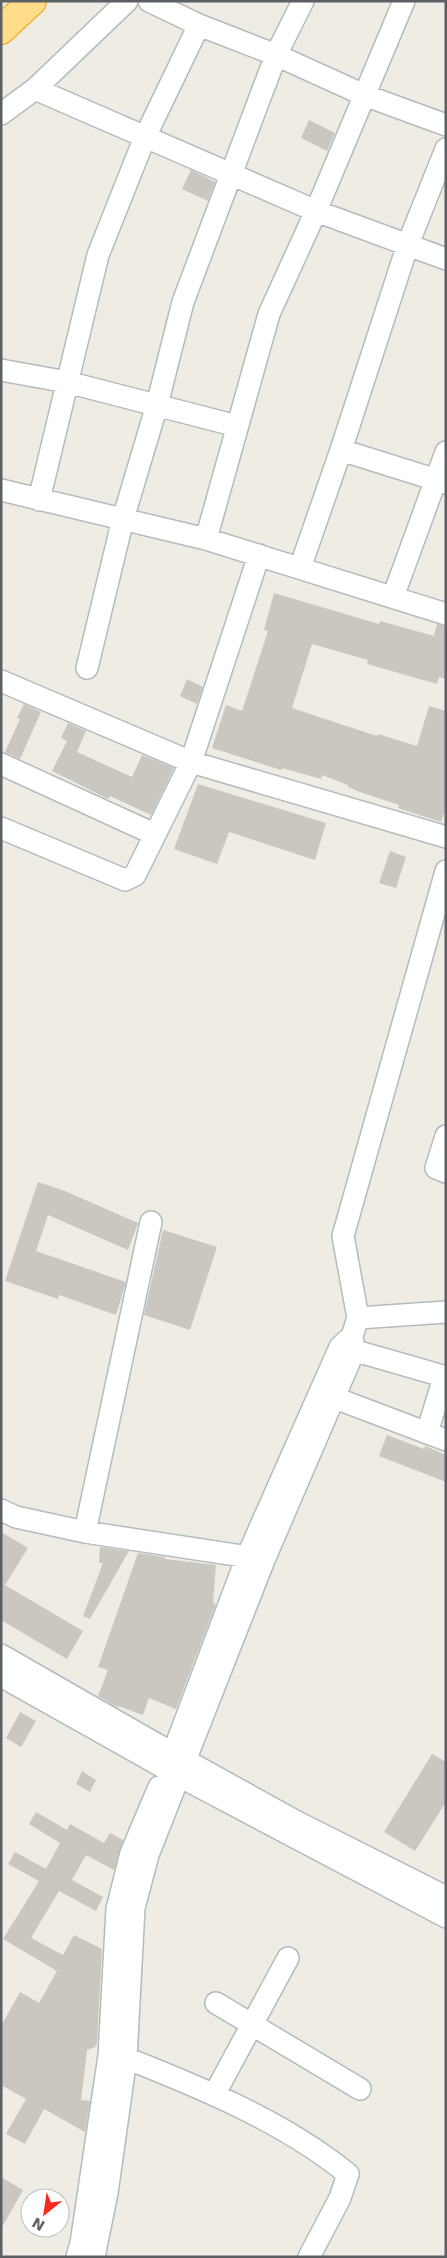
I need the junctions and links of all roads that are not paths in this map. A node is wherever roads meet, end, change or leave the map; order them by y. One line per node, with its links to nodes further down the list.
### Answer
1 (32, 1): 7 (highway)
2 (127, 1): 9 (street)
3 (149, 1): 6 (street)
4 (303, 1): 8 (street)
5 (404, 1): 10 (street)
6 (199, 25): 8 (street); 13 (street)
7 (1, 30)
8 (276, 55): 10 (street); 15 (street)
9 (35, 89): 11 (street); 13 (street)
10 (364, 95): 12 (street); 16 (street)
11 (1, 114)
12 (446, 125)
13 (145, 137): 15 (street); 20 (street)
14 (446, 149): 17 (street)
15 (233, 175): 16 (street); 21 (street)
16 (316, 211): 17 (street); 22 (street)
17 (408, 244): 18 (street); 23 (street)
18 (446, 259)
19 (1, 370): 20 (street)
20 (67, 382): 21 (street); 27 (street)
21 (157, 405): 22 (street); 28 (street)
22 (237, 426): 29 (street)
23 (341, 450): 25 (street); 31 (street)
24 (446, 452): 25 (street)
25 (441, 481): 32 (street)
26 (1, 490): 27 (street)
27 (40, 500): 28 (street)
28 (123, 519): 29 (street); 34 (street)
29 (206, 540): 30 (street)
30 (259, 555): 31 (street); 36 (street)
31 (300, 568): 32 (street)
32 (394, 597): 33 (street)
33 (446, 614)
34 (87, 668)
35 (1, 681): 36 (street)
36 (191, 762): 39 (street); 40 (street)
37 (1, 764): 39 (street)
38 (1, 828): 39 (street)
39 (154, 834)
40 (446, 836)
41 (446, 871): 46 (street)
42 (446, 1136): 43 (street)
43 (446, 1172)
44 (151, 1222): 51 (street)
45 (446, 1312): 46 (street)
46 (351, 1338): 47 (street); 48 (street); 52 (street)
47 (445, 1377): 49 (street)
48 (335, 1398): 49 (street); 52 (street)
49 (436, 1436)
50 (1, 1511): 51 (street)
51 (85, 1532): 52 (street)
52 (256, 1558): 55 (street)
53 (1, 1655): 55 (street)
54 (1, 1676): 55 (street)
55 (176, 1765): 56 (street); 57 (street); 61 (street)
56 (446, 1897)
57 (446, 1918)
58 (288, 1958): 60 (street)
59 (216, 2003): 60 (street)
60 (253, 2024): 62 (street); 63 (street)
61 (118, 2057): 63 (street); 64 (street); 65 (street)
62 (360, 2089)
63 (214, 2095): 66 (street)
64 (77, 2257)
65 (94, 2257)
66 (309, 2257)

